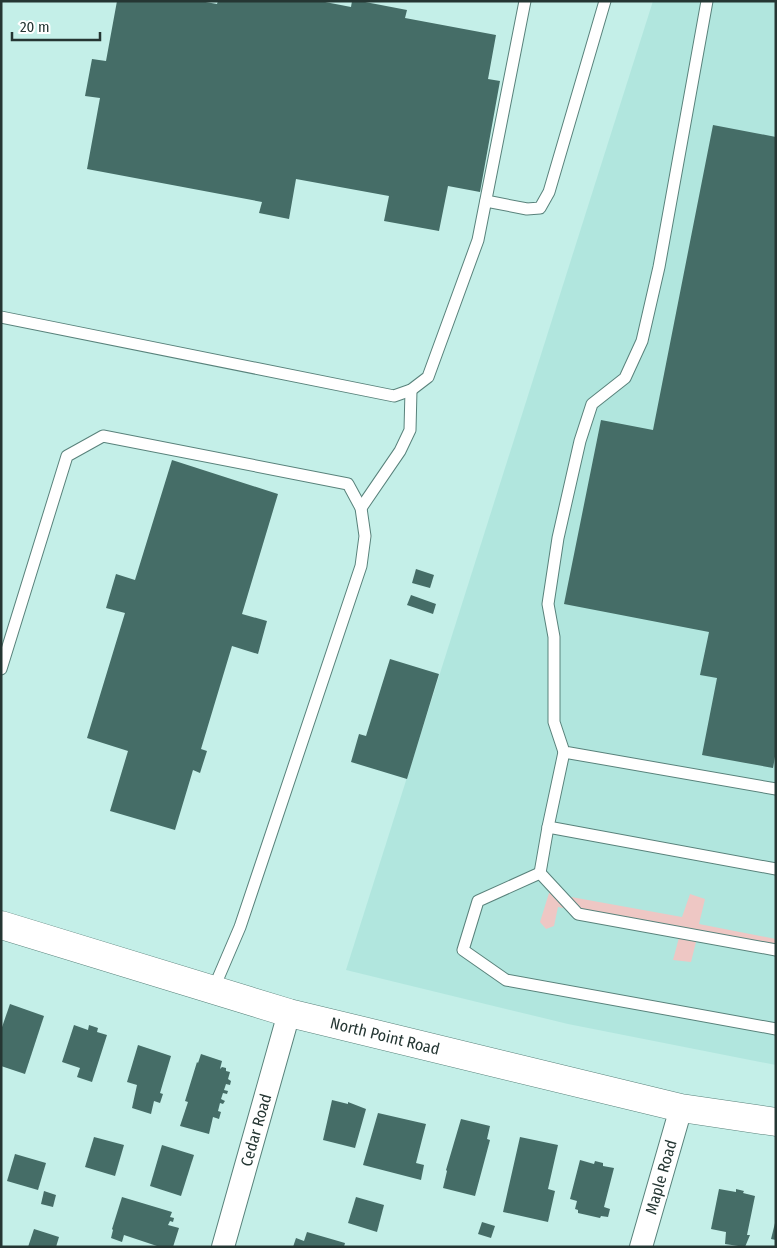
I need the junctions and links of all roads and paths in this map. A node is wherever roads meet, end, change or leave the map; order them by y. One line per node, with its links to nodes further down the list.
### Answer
1 (525, 1): 4 (lane)
2 (605, 1): 4 (lane)
3 (707, 1): 9 (lane)
4 (486, 201): 6 (lane)
5 (1, 317): 6 (lane)
6 (411, 390): 7 (lane)
7 (361, 508): 8 (lane); 16 (lane)
8 (1, 669)
9 (564, 752): 10 (lane); 11 (lane)
10 (776, 789)
11 (548, 827): 12 (lane); 13 (lane)
12 (776, 869)
13 (540, 873): 15 (lane); 18 (lane)
14 (1, 924): 16 (street, North Point Road)
15 (776, 950)
16 (213, 990): 17 (street, North Point Road)
17 (289, 1013): 19 (street, North Point Road); 21 (street, Cedar Road)
18 (776, 1029)
19 (681, 1108): 20 (street, North Point Road); 22 (street, Maple Road)
20 (776, 1122)
21 (223, 1247)
22 (641, 1247)

